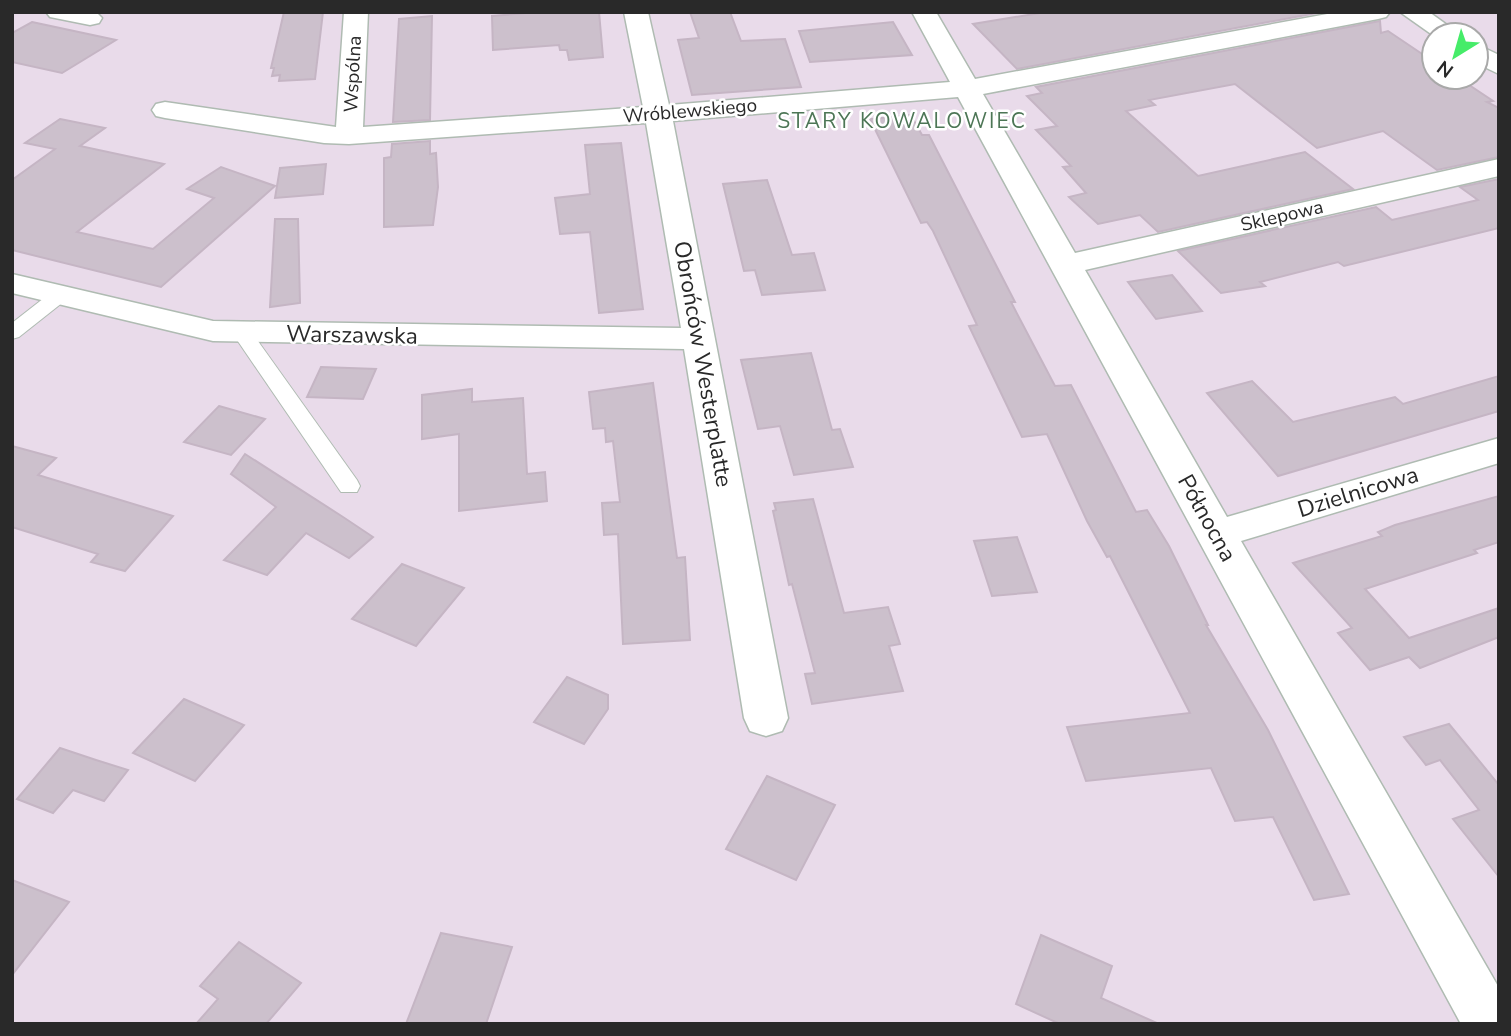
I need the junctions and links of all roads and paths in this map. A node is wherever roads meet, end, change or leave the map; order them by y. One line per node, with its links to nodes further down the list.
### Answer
1 (58, 12): 6 (street)
2 (356, 12): 10 (street, Wspólna)
3 (636, 12): 9 (street, Obrońców Westerplatte)
4 (924, 12): 7 (street, Północna)
5 (1378, 12): 7 (street, Wróblewskiego)
6 (90, 18)
7 (967, 89): 9 (street, Wróblewskiego); 12 (street, Północna)
8 (165, 110): 10 (street, Wróblewskiego)
9 (659, 114): 10 (street, Wróblewskiego); 17 (street, Obrońców Westerplatte)
10 (349, 136)
11 (1499, 167): 12 (street, Sklepowa)
12 (1065, 265): 20 (street, Północna)
13 (12, 283): 14 (street, Warszawska)
14 (60, 295): 15 (lane); 16 (street, Warszawska)
15 (12, 333)
16 (243, 334): 17 (street, Warszawska); 19 (lane)
17 (698, 339): 21 (street, Obrońców Westerplatte)
18 (1499, 450): 20 (street, Dzielnicowa)
19 (349, 486)
20 (1217, 534): 22 (street, Północna)
21 (766, 718)
22 (1490, 1024)

